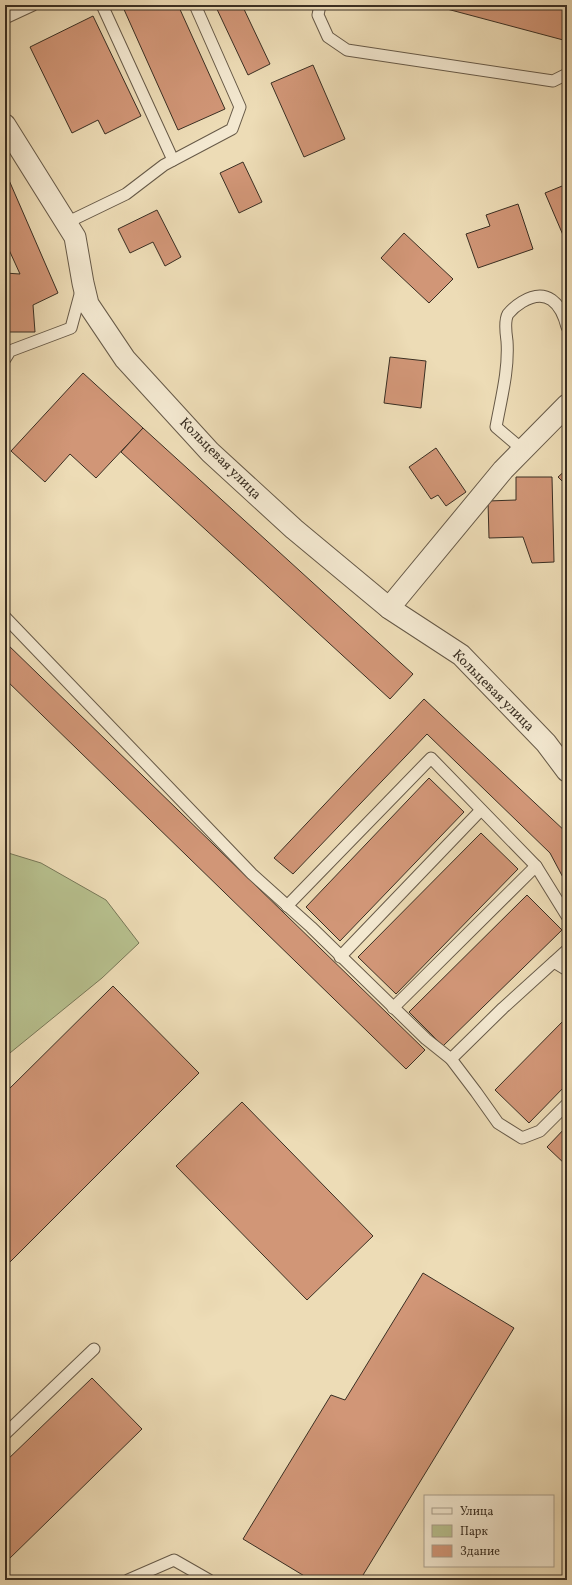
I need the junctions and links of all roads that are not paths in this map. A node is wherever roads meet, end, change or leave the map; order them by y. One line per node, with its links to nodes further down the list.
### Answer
1 (33, 5): 5 (lane)
2 (102, 5): 8 (lane)
3 (195, 5): 8 (lane)
4 (320, 5): 6 (lane)
5 (5, 18)
6 (567, 74)
7 (5, 125): 9 (street, Кольцевая улица)
8 (173, 160): 9 (lane)
9 (66, 223): 10 (street, Кольцевая улица)
10 (83, 283): 12 (lane); 15 (street, Кольцевая улица)
11 (567, 327): 14 (lane)
12 (7, 354)
13 (567, 405): 14 (street)
14 (523, 450): 15 (street)
15 (389, 608): 17 (street, Кольцевая улица)
16 (5, 617): 20 (lane)
17 (567, 771)
18 (481, 810): 19 (lane); 20 (lane); 23 (lane)
19 (536, 866): 21 (lane); 26 (lane)
20 (287, 906): 23 (lane)
21 (567, 916)
22 (567, 950): 24 (lane)
23 (340, 957): 26 (lane)
24 (554, 962): 25 (lane); 27 (lane)
25 (567, 970)
26 (393, 1008): 27 (lane)
27 (450, 1059): 28 (lane)
28 (567, 1104)
29 (94, 1349): 30 (lane)
30 (5, 1434)
31 (128, 1580): 32 (lane)
32 (209, 1580)

